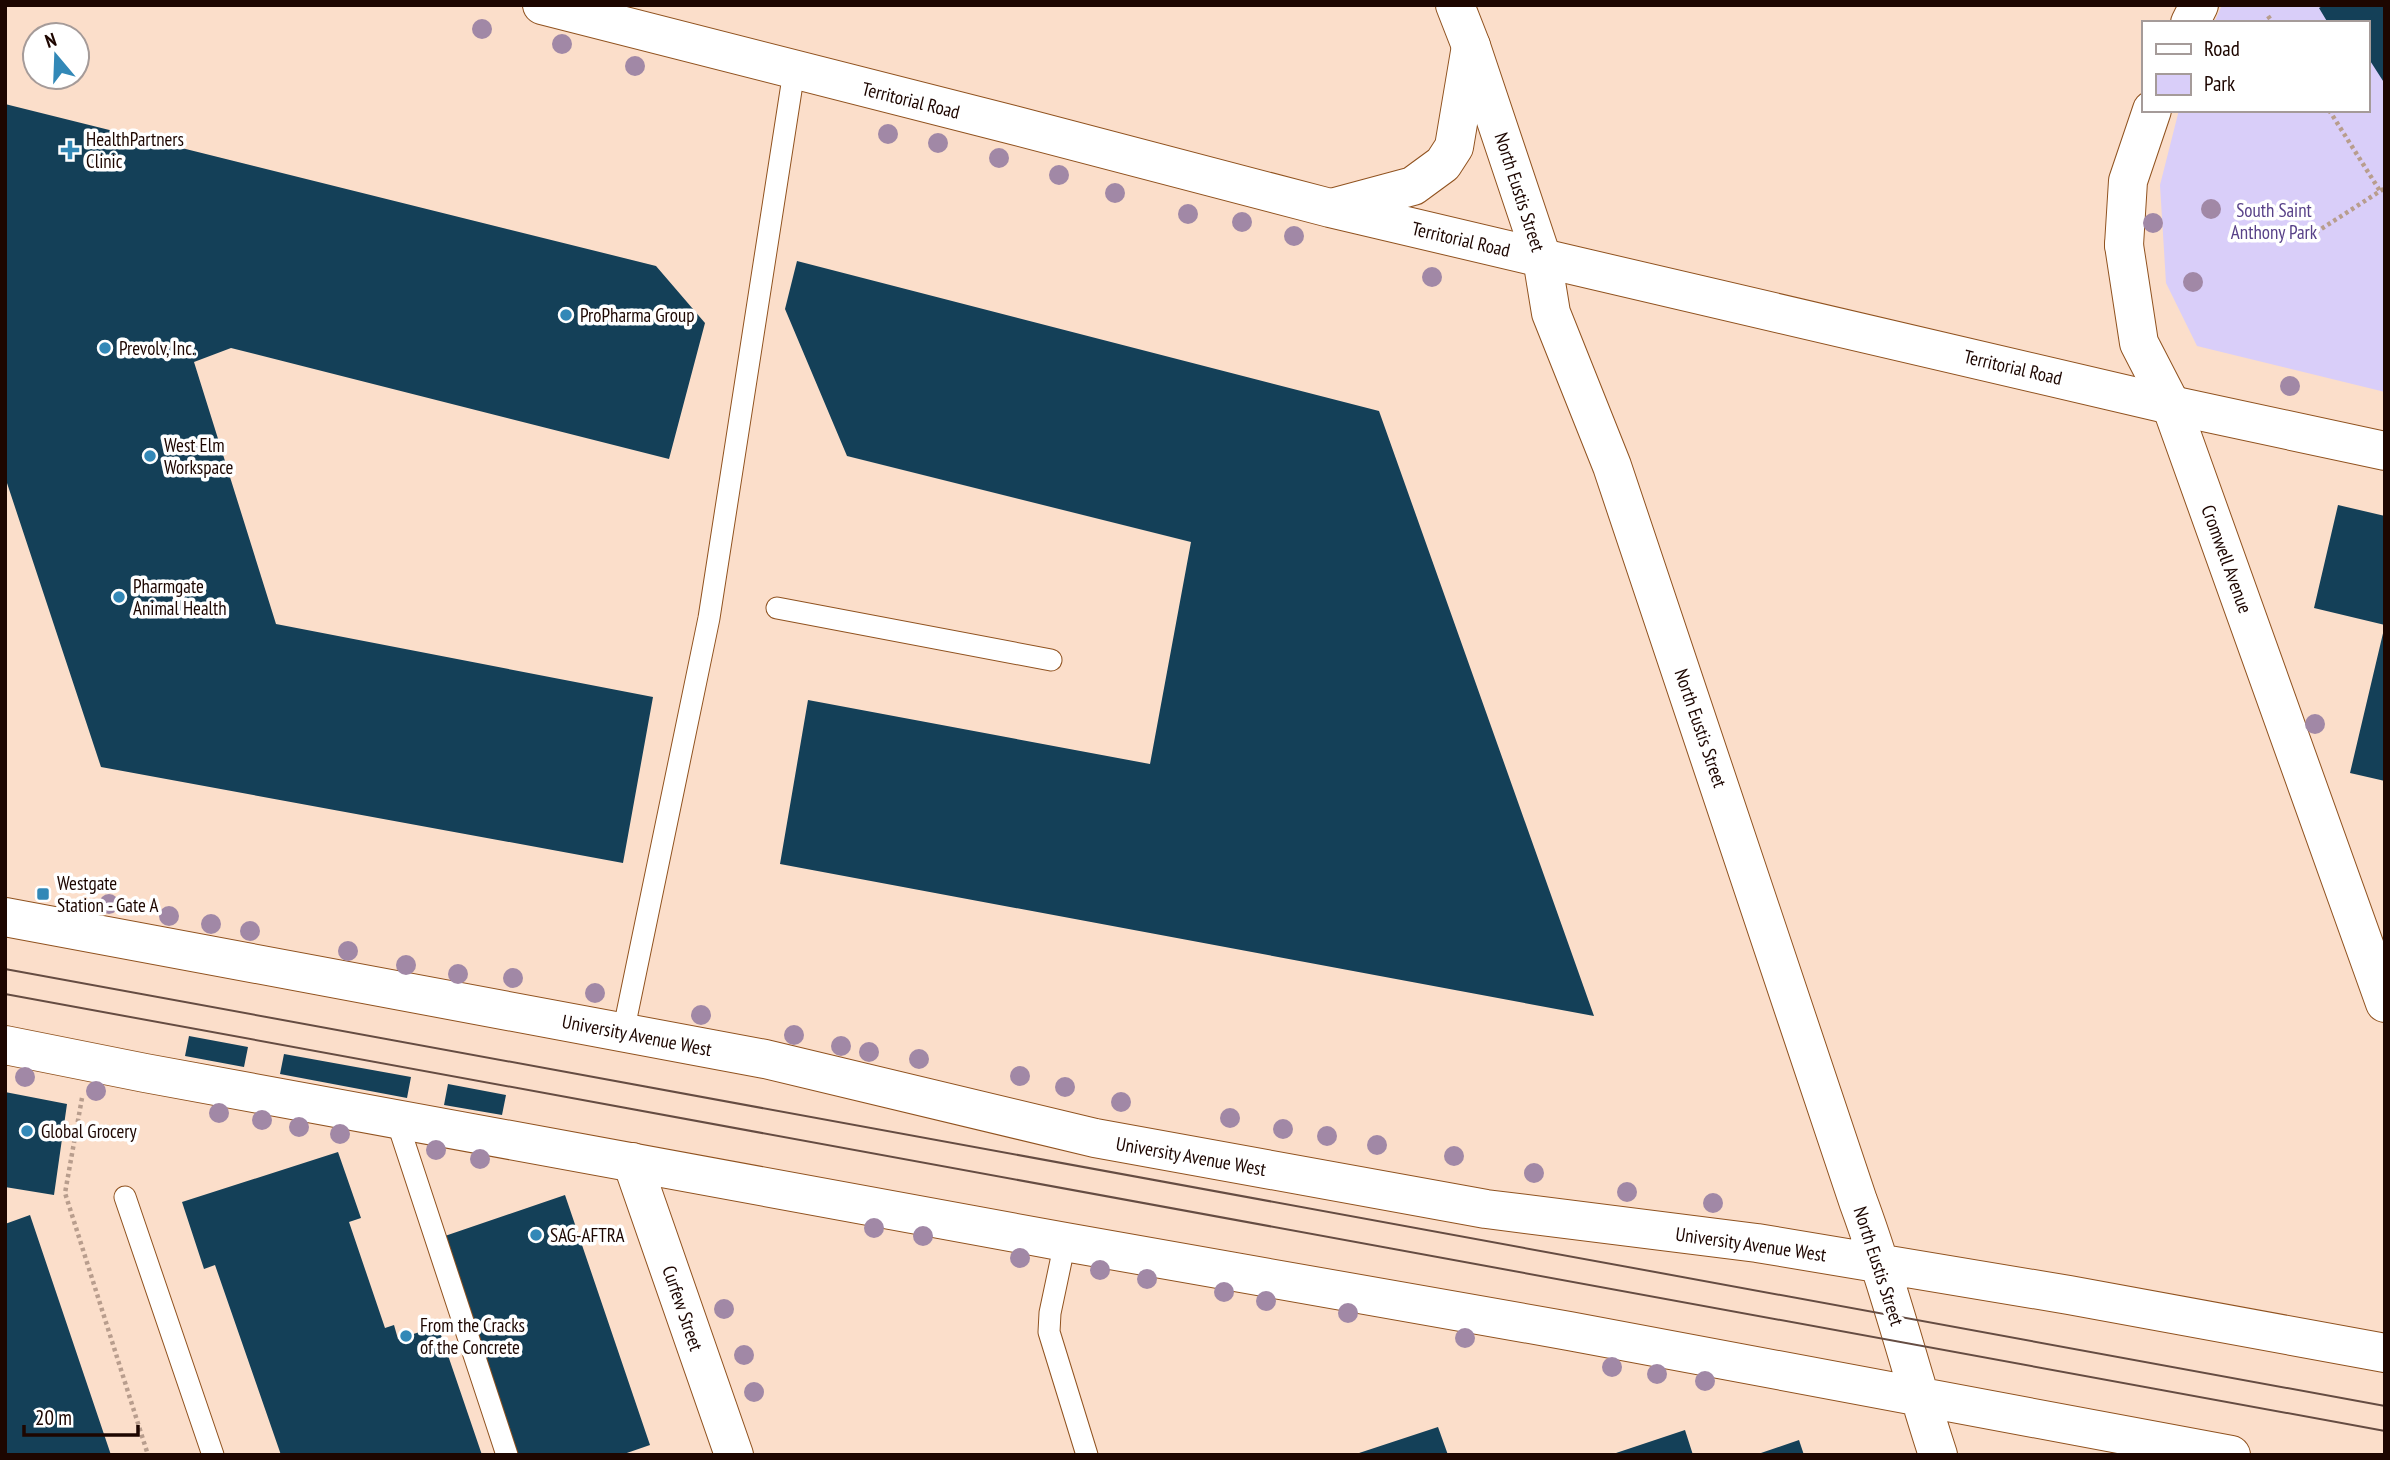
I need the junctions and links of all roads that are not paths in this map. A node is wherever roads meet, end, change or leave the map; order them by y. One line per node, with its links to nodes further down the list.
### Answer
1 (542, 5): 6 (main road, Territorial Road)
2 (1455, 5): 5 (main road, North Eustis Street)
3 (2199, 5): 4 (main road)
4 (2191, 21)
5 (1471, 46): 8 (main road); 9 (main road, North Eustis Street)
6 (794, 71): 8 (main road, Territorial Road); 16 (lane)
7 (2151, 112): 10 (main road, Cromwell Avenue)
8 (1330, 208): 9 (main road, Territorial Road)
9 (1542, 258): 10 (main road, Territorial Road); 22 (main road, North Eustis Street)
10 (2171, 405): 11 (main road, Territorial Road); 15 (main road, Cromwell Avenue)
11 (2385, 451)
12 (777, 608): 13 (lane)
13 (1051, 660)
14 (5, 917): 16 (main road, University Avenue West)
15 (2385, 1003)
16 (623, 1033): 22 (main road, University Avenue West)
17 (5, 1045): 18 (main road)
18 (396, 1118): 19 (main road); 27 (lane)
19 (632, 1162): 21 (main road); 25 (main road, Curfew Street)
20 (125, 1197): 26 (lane)
21 (1065, 1242): 24 (main road); 28 (lane)
22 (1882, 1265): 23 (main road, University Avenue West); 24 (main road, North Eustis Street)
23 (2373, 1351)
24 (1918, 1396): 29 (main road, North Eustis Street); 30 (main road)
25 (722, 1452)
26 (212, 1455)
27 (507, 1455)
28 (1087, 1455)
29 (1938, 1455)
30 (2231, 1455)

